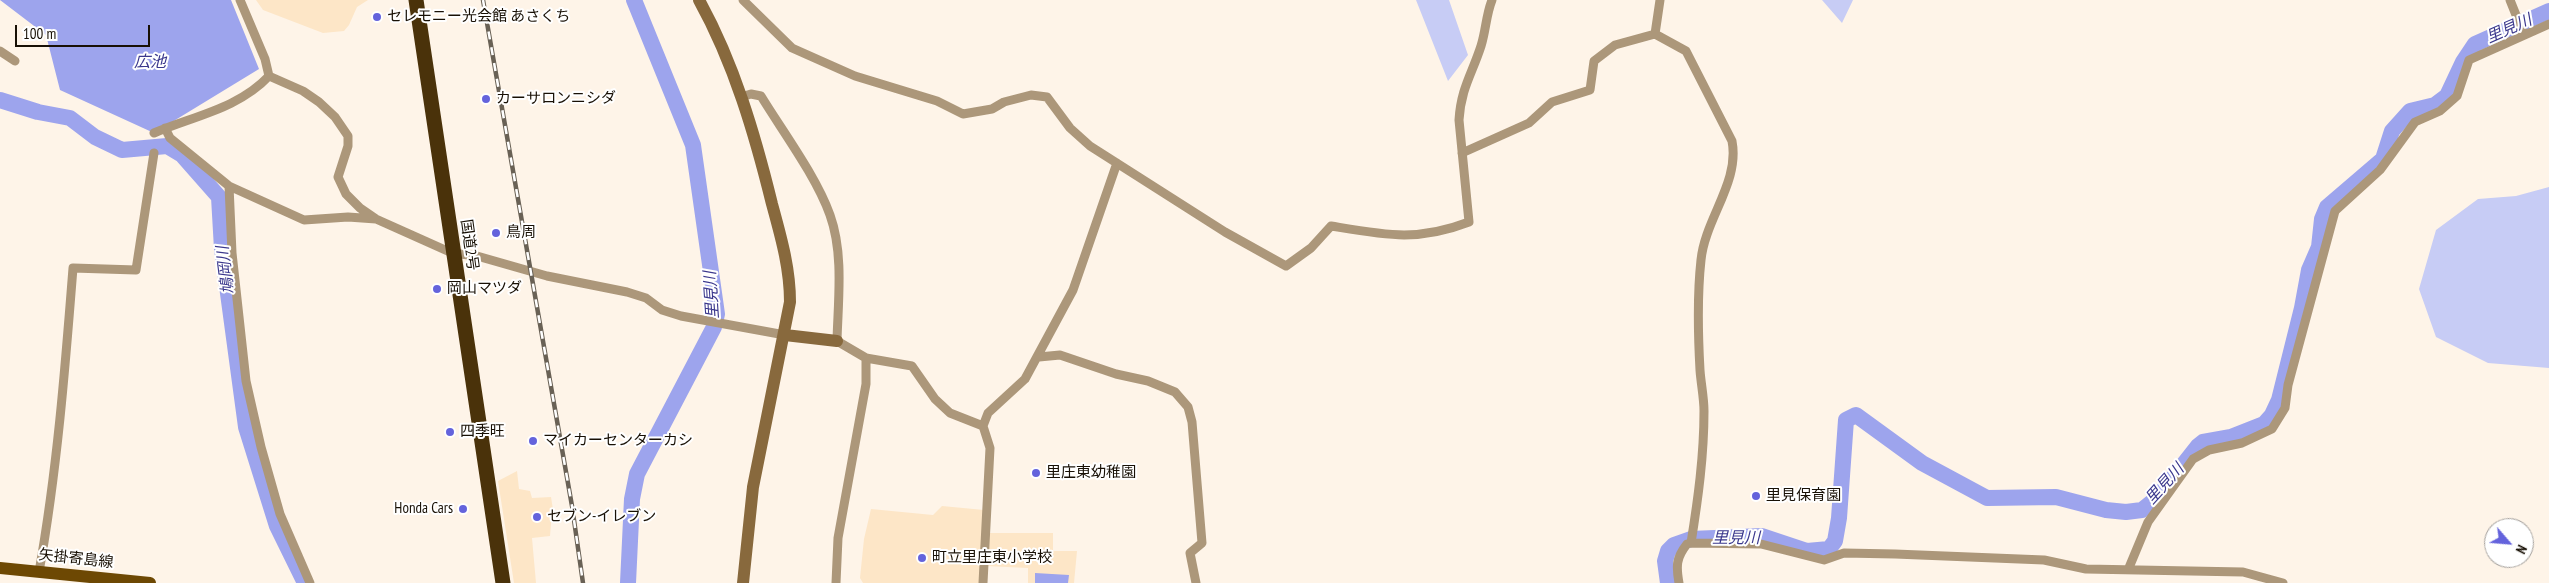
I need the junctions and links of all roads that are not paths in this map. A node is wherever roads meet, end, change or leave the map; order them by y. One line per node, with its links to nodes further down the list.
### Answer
1 (240, 0): 13 (street)
2 (416, 0): 22 (highway, 国道2号)
3 (699, 0): 14 (street)
4 (743, 0): 19 (street)
5 (1492, 0): 18 (street)
6 (1660, 0): 9 (street)
7 (2510, 0): 10 (street)
8 (2549, 24): 10 (street)
9 (1655, 34): 18 (street); 28 (street)
10 (2524, 34): 30 (street)
11 (0, 51): 12 (street)
12 (15, 61)
13 (269, 76): 15 (street); 21 (street)
14 (741, 97): 23 (street); 24 (street)
15 (166, 128): 16 (street); 20 (street)
16 (154, 133)
17 (154, 153): 31 (street)
18 (1462, 153): 19 (street)
19 (1117, 163): 25 (street)
20 (229, 186): 21 (street); 33 (street)
21 (376, 219): 22 (street)
22 (452, 253): 23 (street); 34 (highway, 国道2号)
23 (785, 335): 24 (street); 35 (street)
24 (837, 341): 26 (street)
25 (1039, 357): 27 (street); 38 (street)
26 (866, 358): 27 (street); 36 (street)
27 (983, 426): 37 (street)
28 (1691, 543): 30 (street); 39 (street)
29 (0, 568): 31 (main road, 矢掛寄島線)
30 (2128, 570): 40 (street)
31 (39, 572): 32 (main road, 矢掛寄島線)
32 (150, 583)
33 (310, 583)
34 (503, 583)
35 (743, 583)
36 (836, 583)
37 (983, 583)
38 (1196, 583)
39 (1679, 583)
40 (2283, 583)

